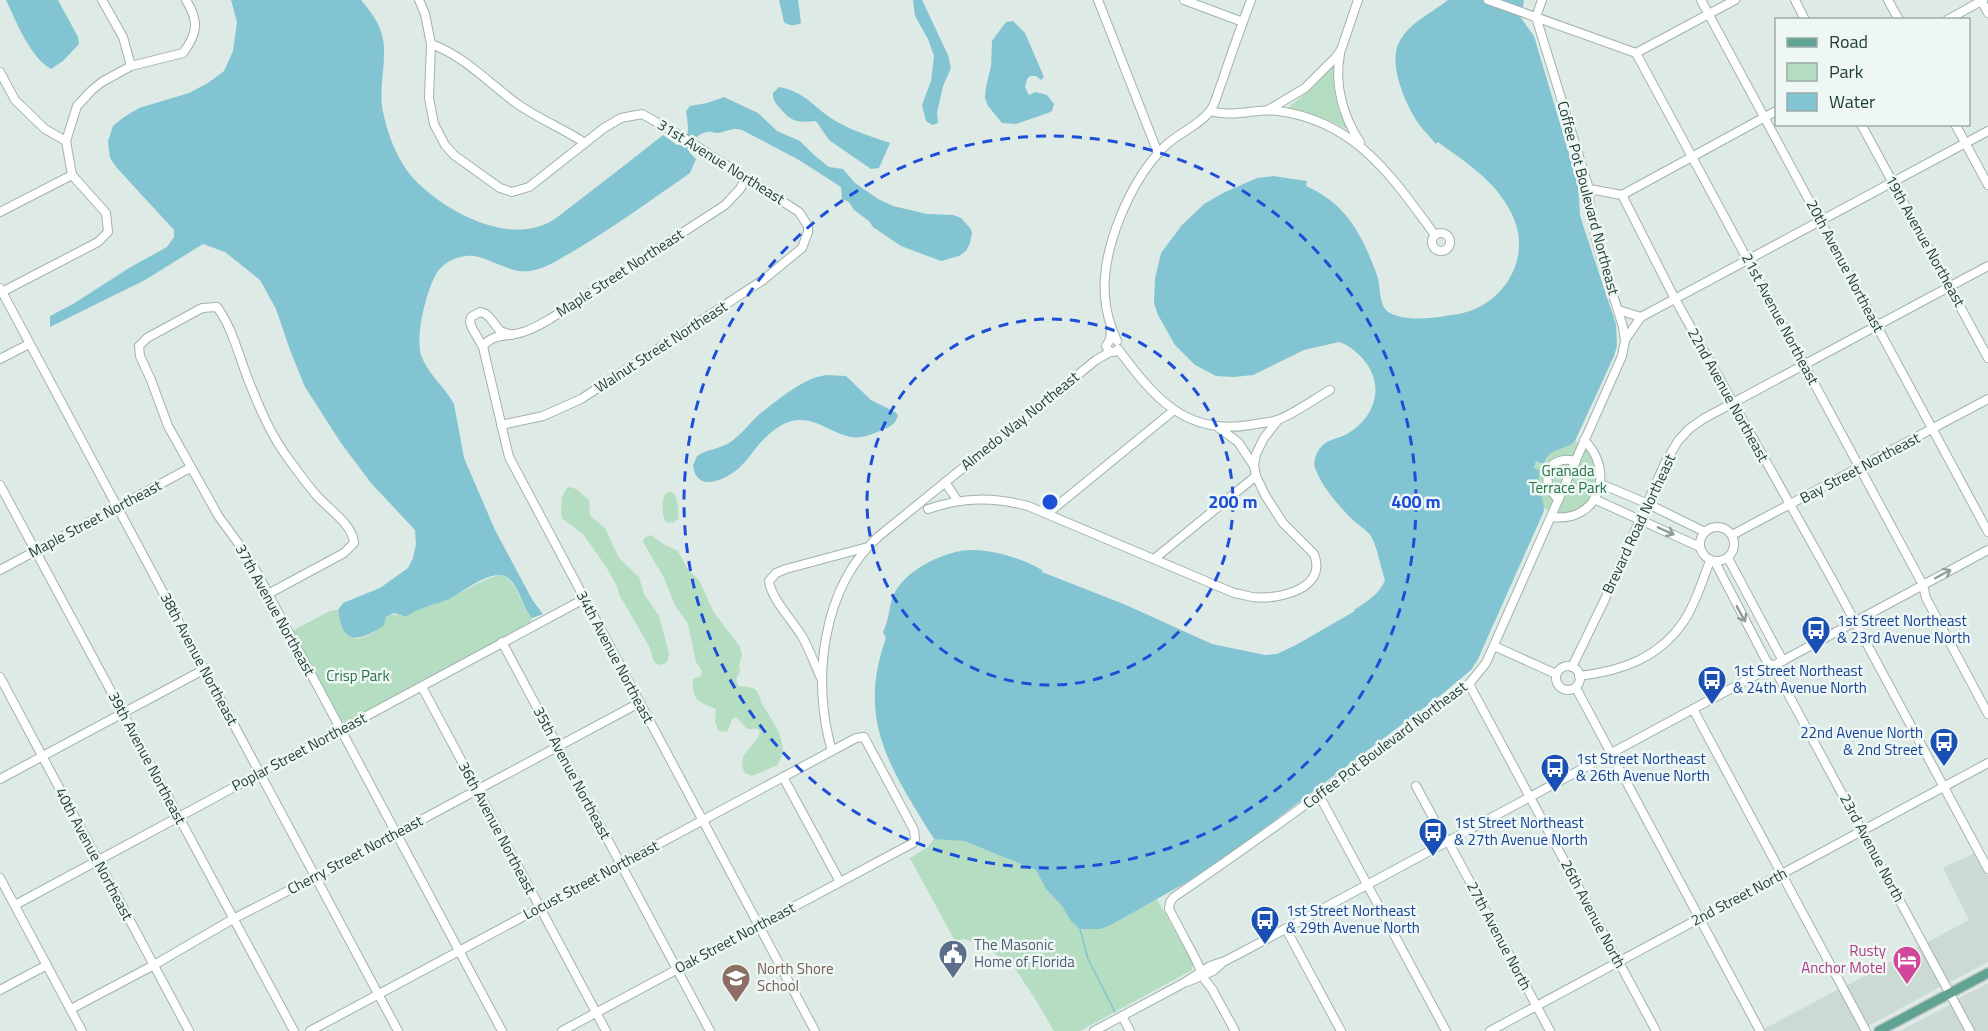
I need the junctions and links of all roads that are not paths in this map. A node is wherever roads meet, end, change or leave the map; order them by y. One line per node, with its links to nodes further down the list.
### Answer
1 (102, 0): 25 (street)
2 (186, 0): 25 (street)
3 (419, 0): 22 (street, 31st Avenue Northeast)
4 (1098, 0): 38 (street)
5 (1184, 0): 21 (street)
6 (1251, 0): 21 (street)
7 (1358, 0): 23 (street)
8 (1488, 0): 17 (street)
9 (1542, 0): 17 (street)
10 (1701, 0): 16 (street, 20th Avenue Northeast)
11 (1735, 0): 16 (street)
12 (1795, 0): 18 (street)
13 (1888, 0): 19 (street)
14 (1982, 0): 15 (street); 20 (street)
15 (1988, 13)
16 (1709, 14): 24 (street); 30 (street, 20th Avenue Northeast)
17 (1536, 17): 24 (street); 44 (street, Coffee Pot Boulevard Northeast)
18 (1804, 18)
19 (1898, 18)
20 (1950, 18)
21 (1243, 22): 28 (street)
22 (431, 44): 35 (street); 35 (street, 31st Avenue Northeast)
23 (1341, 50): 27 (street); 37 (street)
24 (1636, 53): 39 (street, 21st Avenue Northeast)
25 (131, 66): 34 (street)
26 (0, 72): 34 (street)
27 (1268, 110): 28 (street); 37 (street)
28 (1211, 111): 38 (street)
29 (1775, 112): 30 (street)
30 (1765, 118): 39 (street); 47 (street, 20th Avenue Northeast)
31 (1862, 126): 42 (street, 19th Avenue Northeast)
32 (1956, 126): 36 (street)
33 (1988, 130): 36 (street)
34 (66, 141): 40 (street)
35 (585, 143): 41 (street, 31st Avenue Northeast)
36 (1965, 143): 42 (street); 43 (street)
37 (1365, 149): 48 (street)
38 (1158, 153): 61 (street)
39 (1692, 157): 45 (street); 50 (street, 21st Avenue Northeast)
40 (72, 174): 46 (street); 53 (street)
41 (746, 178): 49 (street, 31st Avenue Northeast); 58 (street, Maple Street Northeast)
42 (1893, 182): 47 (street); 52 (street, 19th Avenue Northeast)
43 (1988, 185)
44 (1589, 189): 45 (street); 55 (street, Coffee Pot Boulevard Northeast)
45 (1622, 195): 54 (street, 22nd Avenue Northeast)
46 (0, 212)
47 (1820, 221): 50 (street); 57 (street, 20th Avenue Northeast)
48 (1435, 235)
49 (806, 241): 71 (street, Walnut Street Northeast)
50 (1748, 260): 54 (street); 65 (street, 21st Avenue Northeast)
51 (1988, 266): 52 (street)
52 (1950, 286): 57 (street); 63 (street, 19th Avenue Northeast)
53 (1, 291): 60 (street, 38th Avenue Northeast)
54 (1675, 299): 56 (street); 68 (street, 22nd Avenue Northeast)
55 (1618, 309): 56 (street); 59 (street, Coffee Pot Boulevard Northeast)
56 (1641, 317): 59 (street)
57 (1877, 326): 65 (street); 73 (street, 20th Avenue Northeast)
58 (512, 335): 62 (street, Maple Street Northeast); 62 (street, 34th Avenue Northeast)
59 (1625, 340): 74 (street, Coffee Pot Boulevard Northeast)
60 (28, 344): 64 (street); 87 (street, 38th Avenue Northeast)
61 (1112, 346): 69 (street); 80 (street, Almedo Way Northeast)
62 (483, 347): 71 (street, 34th Avenue Northeast)
63 (1988, 358)
64 (0, 359)
65 (1804, 365): 68 (street); 78 (street, 21st Avenue Northeast)
66 (1330, 390): 70 (street)
67 (1988, 399): 73 (street, Bay Street Northeast)
68 (1733, 403): 86 (street, Brevard Road Northeast); 88 (street, 22nd Avenue Northeast)
69 (1173, 411): 72 (street); 90 (street)
70 (1278, 420): 72 (street); 76 (street)
71 (501, 425): 106 (street, 34th Avenue Northeast)
72 (1218, 427): 76 (street)
73 (1932, 429): 78 (street, Bay Street Northeast); 94 (street, 20th Avenue Northeast)
74 (1584, 440): 75 (street, Coffee Pot Boulevard Northeast); 81 (street)
75 (1576, 461): 83 (street, Coffee Pot Boulevard Northeast); 83 (street)
76 (1254, 466): 79 (street)
77 (190, 468): 87 (street, Maple Street Northeast); 105 (street, 37th Avenue Northeast); 105 (street, 37th Avenue Northeast)
78 (1860, 468): 88 (street, Bay Street Northeast); 104 (street, 21st Avenue Northeast)
79 (1256, 476): 101 (street); 101 (street)
80 (945, 482): 85 (street); 97 (street, Almedo Way Northeast)
81 (1601, 484): 84 (street); 86 (street)
82 (0, 485): 98 (street, 39th Avenue Northeast)
83 (1559, 499): 91 (street, Coffee Pot Boulevard Northeast)
84 (1594, 499): 91 (street); 92 (street)
85 (957, 500): 89 (street); 90 (street)
86 (1646, 503): 92 (street, Brevard Road Northeast); 93 (street)
87 (117, 506): 98 (street, Maple Street Northeast); 113 (street, 38th Avenue Northeast)
88 (1790, 506): 95 (street, Bay Street Northeast); 107 (street, 22nd Avenue Northeast)
89 (928, 508)
90 (1047, 514): 101 (street)
91 (1552, 517): 109 (street, Coffee Pot Boulevard Northeast)
92 (1640, 520): 96 (street, one-way to 96); 112 (street, Brevard Road Northeast)
93 (1705, 532): 95 (street); 96 (street)
94 (1988, 532)
95 (1732, 535): 100 (street)
96 (1700, 547): 102 (street)
97 (866, 548): 117 (street); 117 (street)
98 (36, 550): 103 (street, Maple Street Northeast); 123 (street, 39th Avenue Northeast)
99 (1987, 554): 104 (street, one-way to 99)
100 (1728, 558): 102 (street); 110 (street)
101 (1154, 559)
102 (1712, 561): 111 (street, 23rd Avenue North, one-way to 111); 115 (street)
103 (0, 570)
104 (1923, 585): 107 (street); 124 (street, 21st Avenue Northeast)
105 (268, 594): 125 (street, 37th Avenue Northeast)
106 (584, 599): 108 (street, Poplar Street Northeast); 121 (street, 34th Avenue Northeast)
107 (1855, 622): 110 (street); 135 (street, 22nd Avenue Northeast)
108 (502, 642): 119 (street, Poplar Street Northeast); 126 (street, 35th Avenue Northeast)
109 (1494, 646): 114 (street); 118 (street, Coffee Pot Boulevard Northeast)
110 (1783, 660): 111 (street)
111 (1773, 666): 122 (street); 141 (street, 23rd Avenue North)
112 (1572, 667): 114 (street); 115 (street)
113 (205, 669): 123 (street); 131 (street, 38th Avenue Northeast)
114 (1556, 674): 120 (street)
115 (1580, 676): 120 (street)
116 (0, 677): 129 (street, 40th Avenue Northeast)
117 (822, 679): 127 (street)
118 (1469, 684): 137 (street, Coffee Pot Boulevard Northeast); 138 (street, 26th Avenue North)
119 (422, 687): 125 (street, Poplar Street Northeast); 136 (street, 36th Avenue Northeast)
120 (1576, 688): 128 (street)
121 (639, 703): 126 (street, Cherry Street Northeast); 140 (street, 34th Avenue Northeast)
122 (1693, 709): 128 (street); 148 (street)
123 (122, 712): 129 (street); 139 (street, 39th Avenue Northeast)
124 (1988, 714)
125 (341, 730): 131 (street, Poplar Street Northeast); 142 (street, 37th Avenue Northeast)
126 (558, 747): 136 (street, Cherry Street Northeast); 146 (street, 35th Avenue Northeast)
127 (832, 751): 132 (street, Locust Street Northeast); 144 (street, Locust Street Northeast)
128 (1611, 753): 138 (street); 155 (street)
129 (42, 756): 133 (street); 145 (street, 40th Avenue Northeast)
130 (1988, 763): 135 (street, 2nd Street North)
131 (260, 773): 139 (street, Poplar Street Northeast); 149 (street, 38th Avenue Northeast)
132 (783, 777): 140 (street, Locust Street Northeast); 151 (street)
133 (0, 779)
134 (1416, 786): 143 (street, 27th Avenue North)
135 (1944, 786): 141 (street, 2nd Street North); 147 (street, 22nd Avenue Northeast)
136 (477, 790): 142 (street, Cherry Street Northeast); 154 (street, 36th Avenue Northeast)
137 (1319, 795): 152 (street); 164 (street, Coffee Pot Boulevard Northeast)
138 (1530, 797): 143 (street); 160 (street, 26th Avenue North)
139 (178, 817): 145 (street, Poplar Street Northeast); 156 (street, 39th Avenue Northeast)
140 (702, 820): 146 (street, Locust Street Northeast); 157 (street, 34th Avenue Northeast)
141 (1862, 830): 148 (street, 2nd Street North); 167 (street, 23rd Avenue North)
142 (396, 834): 149 (street, Cherry Street Northeast); 159 (street, 37th Avenue Northeast)
143 (1448, 841): 152 (street); 169 (street, 27th Avenue North)
144 (908, 846): 151 (street, Oak Street Northeast)
145 (98, 861): 153 (street, Poplar Street Northeast); 161 (street, 40th Avenue Northeast)
146 (621, 864): 154 (street, Locust Street Northeast); 163 (street, 35th Avenue Northeast)
147 (1988, 869)
148 (1781, 874): 155 (street, 2nd Street North); 192 (street)
149 (315, 877): 156 (street, Cherry Street Northeast); 168 (street, 38th Avenue Northeast)
150 (0, 878): 153 (street)
151 (840, 882): 157 (street, Oak Street Northeast)
152 (1367, 885): 158 (street); 187 (street)
153 (15, 905): 162 (street)
154 (540, 907): 159 (street, Locust Street Northeast); 171 (street, 36th Avenue Northeast)
155 (1700, 918): 160 (street, 2nd Street North); 191 (street)
156 (233, 919): 161 (street, Cherry Street Northeast); 175 (street, 39th Avenue Northeast)
157 (758, 926): 163 (street, Oak Street Northeast); 182 (street, 34th Avenue Northeast)
158 (1286, 929): 164 (street); 186 (street)
159 (460, 951): 168 (street, Locust Street Northeast); 178 (street, 37th Avenue Northeast)
160 (1618, 962): 169 (street, 2nd Street North); 190 (street, 26th Avenue North)
161 (154, 964): 170 (street, Cherry Street Northeast); 174 (street, 40th Avenue Northeast)
162 (47, 965): 166 (street); 170 (street)
163 (678, 970): 171 (street, Oak Street Northeast); 181 (street, 35th Avenue Northeast)
164 (1204, 973): 172 (street); 185 (street)
165 (1988, 973): 167 (main road)
166 (0, 990)
167 (1950, 993): 193 (main road); 194 (street, 23rd Avenue North)
168 (378, 994): 176 (street, Locust Street Northeast); 177 (street, 38th Avenue Northeast)
169 (1537, 1006): 188 (street, 2nd Street North); 189 (street, 27th Avenue North)
170 (71, 1009): 173 (street)
171 (597, 1013): 179 (street, Oak Street Northeast); 180 (street, 36th Avenue Northeast)
172 (1122, 1016): 183 (street); 184 (street)
173 (82, 1031)
174 (189, 1031)
175 (294, 1031)
176 (310, 1031)
177 (398, 1031)
178 (502, 1031)
179 (562, 1031)
180 (606, 1031)
181 (710, 1031)
182 (815, 1031)
183 (1094, 1031)
184 (1130, 1031)
185 (1235, 1031)
186 (1341, 1031)
187 (1446, 1031)
188 (1490, 1031)
189 (1550, 1031)
190 (1656, 1031)
191 (1760, 1031)
192 (1866, 1031)
193 (1879, 1031)
194 (1970, 1031)

